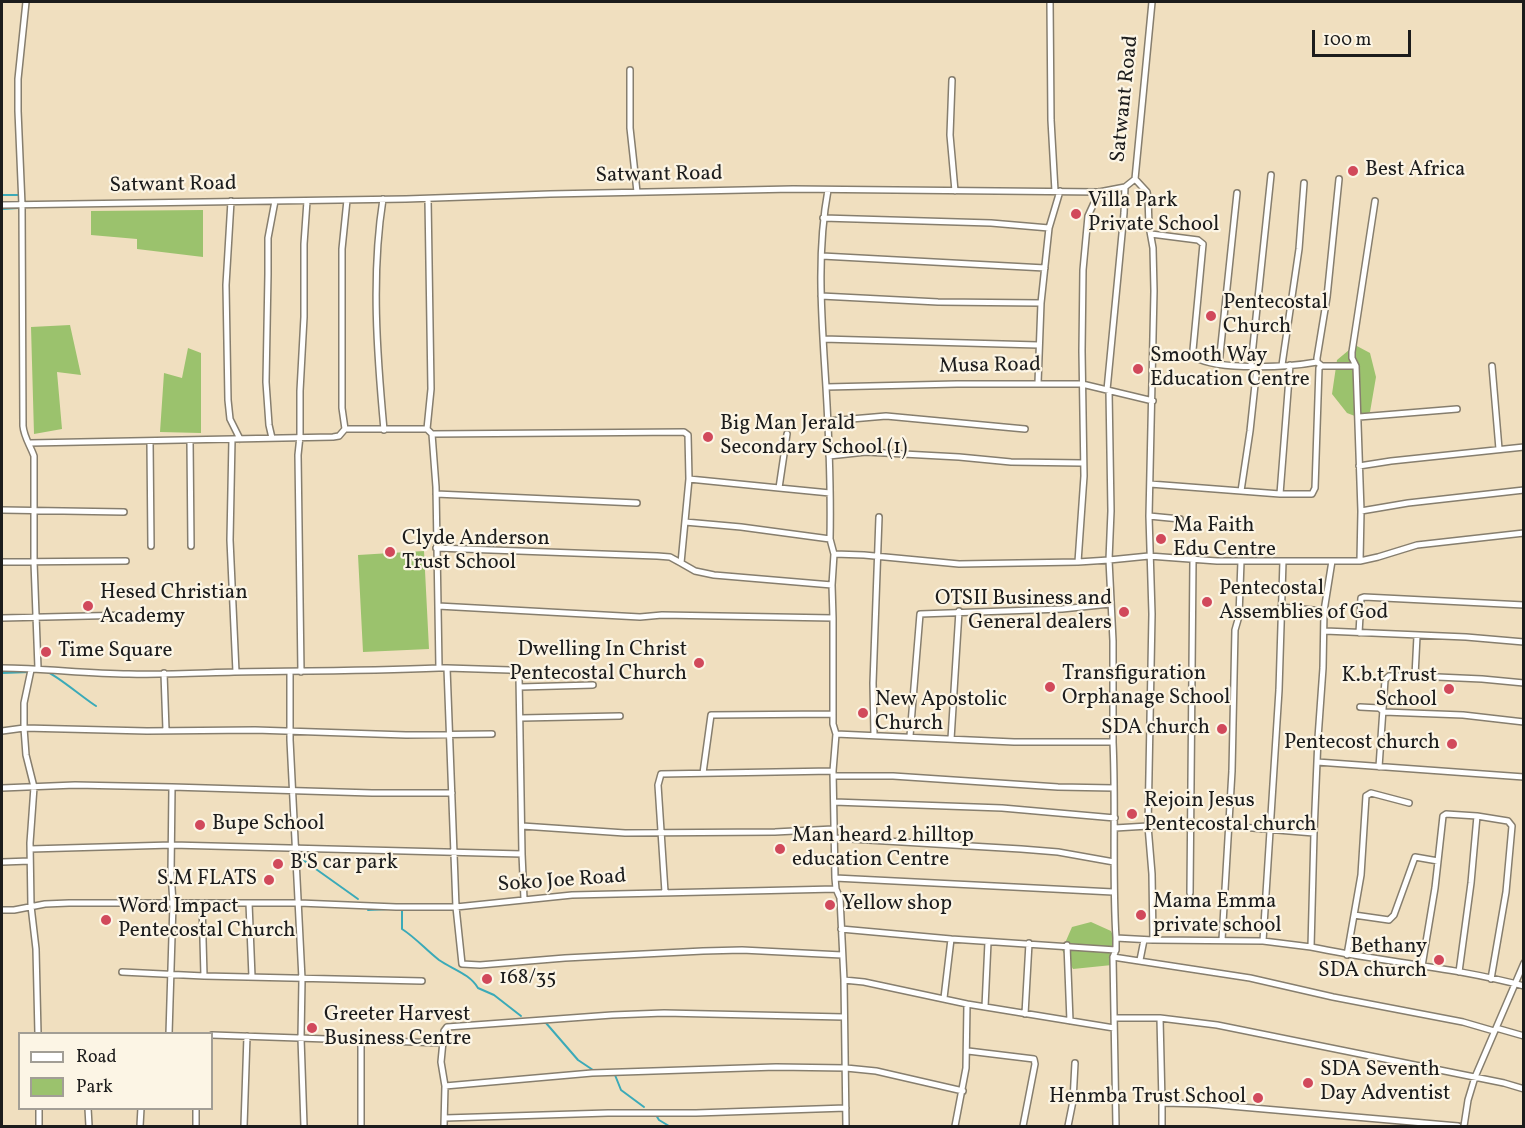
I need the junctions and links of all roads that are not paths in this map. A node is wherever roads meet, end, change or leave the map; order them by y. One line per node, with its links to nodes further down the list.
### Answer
1 (26, 2): 25 (street)
2 (1050, 2): 13 (street)
3 (1152, 2): 7 (street, Satwant Road)
4 (630, 70): 14 (street)
5 (952, 80): 12 (street)
6 (1271, 175): 37 (street)
7 (1135, 179): 10 (street, Satwant Road); 28 (street)
8 (1339, 179): 36 (street)
9 (1304, 183): 38 (street)
10 (1125, 187): 15 (street, Satwant Road); 45 (street)
11 (828, 190): 12 (street, Satwant Road); 14 (street, Satwant Road); 26 (street)
12 (955, 191): 13 (street, Satwant Road)
13 (1058, 191): 15 (street, Satwant Road); 27 (street)
14 (637, 192): 18 (street, Satwant Road)
15 (1099, 192): 43 (street)
16 (1238, 193): 35 (street)
17 (383, 199): 18 (street, Satwant Road); 19 (street, Satwant Road); 53 (street)
18 (428, 199): 51 (street)
19 (347, 200): 22 (street, Satwant Road); 50 (street)
20 (231, 201): 21 (street, Satwant Road); 25 (street, Satwant Road); 59 (street)
21 (275, 201): 22 (street, Satwant Road); 57 (street)
22 (307, 201): 56 (street)
23 (1375, 201): 40 (street)
24 (2, 205): 25 (street, Satwant Road)
25 (22, 205): 62 (street)
26 (823, 218): 27 (street); 29 (street)
27 (1049, 228): 30 (street)
28 (1151, 234): 35 (street); 46 (street)
29 (822, 256): 30 (street); 31 (street)
30 (1045, 268): 32 (street)
31 (821, 296): 32 (street); 33 (street)
32 (1041, 303): 34 (street)
33 (823, 339): 34 (street); 44 (street)
34 (1038, 345): 42 (street)
35 (1219, 364): 37 (street)
36 (1319, 364): 39 (street); 40 (street); 75 (street)
37 (1254, 365): 38 (street); 72 (street)
38 (1282, 365): 39 (street)
39 (1290, 365): 75 (street)
40 (1356, 366): 48 (street)
41 (1492, 366): 64 (street)
42 (1038, 383): 43 (street, Musa Road); 44 (street, Musa Road)
43 (1082, 384): 45 (street, Musa Road); 66 (street)
44 (826, 387): 49 (street)
45 (1108, 390): 46 (street, Musa Road); 93 (street)
46 (1153, 401): 69 (street)
47 (1457, 410): 48 (street)
48 (1359, 417): 67 (street)
49 (828, 421): 52 (street); 65 (street)
50 (345, 429): 53 (street); 56 (street)
51 (427, 429): 53 (street); 54 (street)
52 (1025, 429)
53 (384, 430)
54 (432, 434): 68 (street); 74 (street)
55 (787, 434): 70 (street)
56 (300, 436): 57 (street); 126 (street)
57 (272, 438): 59 (street)
58 (232, 439): 59 (street); 60 (street); 124 (street)
59 (240, 439)
60 (190, 441): 61 (street); 88 (street)
61 (150, 442): 62 (street); 87 (street)
62 (30, 443): 78 (street)
63 (1524, 447): 64 (street)
64 (1499, 449): 67 (street)
65 (829, 456): 66 (street); 73 (street)
66 (1083, 463): 102 (street)
67 (1359, 466): 79 (street)
68 (689, 479): 70 (street); 84 (street)
69 (1150, 484): 72 (street); 82 (street)
70 (778, 488): 73 (street)
71 (1524, 490): 79 (street)
72 (1241, 491): 75 (street)
73 (830, 493): 86 (street)
74 (436, 494): 76 (street); 89 (street)
75 (1280, 494)
76 (637, 503)
77 (2, 510): 78 (street)
78 (34, 510): 80 (street); 101 (street)
79 (1361, 511): 99 (street)
80 (124, 512)
81 (879, 516): 91 (street)
82 (1149, 516): 83 (street); 92 (street)
83 (1180, 519)
84 (685, 522): 86 (street); 103 (street)
85 (1524, 533): 99 (street)
86 (830, 539): 90 (street)
87 (151, 546)
88 (190, 546)
89 (436, 548): 103 (street); 107 (street)
90 (834, 554): 91 (street); 104 (street)
91 (879, 556): 102 (street); 145 (street)
92 (1149, 556): 93 (street); 94 (street); 165 (street)
93 (1109, 560): 102 (street); 105 (street)
94 (1193, 560): 96 (street); 166 (street)
95 (126, 561): 101 (street)
96 (1240, 561): 97 (street); 167 (street)
97 (1283, 561): 98 (street); 108 (street)
98 (1332, 561): 99 (street); 110 (street)
99 (1360, 561)
100 (2, 562): 101 (street)
101 (34, 562): 114 (street)
102 (1078, 562)
103 (681, 563): 104 (street)
104 (832, 585): 113 (street)
105 (1110, 604): 109 (street); 148 (street)
106 (1524, 605): 116 (street)
107 (438, 606): 113 (street); 121 (street)
108 (1281, 607): 110 (street); 170 (street)
109 (959, 611): 146 (street); 147 (street)
110 (1324, 611): 115 (street)
111 (131, 615): 114 (street)
112 (2, 618): 114 (street)
113 (833, 618): 134 (street)
114 (37, 619): 120 (street)
115 (1325, 631): 116 (street); 149 (street)
116 (1359, 633): 117 (street)
117 (1417, 636): 118 (street); 128 (street)
118 (1524, 642)
119 (2, 668): 123 (street)
120 (38, 668): 123 (street); 127 (street)
121 (439, 668): 122 (street); 126 (street)
122 (447, 668): 131 (street); 142 (street)
123 (31, 670): 138 (street)
124 (236, 672): 125 (street); 127 (street)
125 (290, 672): 126 (street); 141 (street)
126 (301, 672)
127 (164, 673): 139 (street)
128 (1415, 676): 129 (street); 133 (street)
129 (1524, 683)
130 (593, 685): 131 (street)
131 (520, 687): 136 (street)
132 (1360, 706): 133 (street)
133 (1384, 712): 137 (street); 150 (street)
134 (833, 714): 144 (street); 151 (street)
135 (620, 716): 136 (street)
136 (520, 718): 164 (street)
137 (1524, 722)
138 (24, 728): 139 (street); 140 (street); 154 (street)
139 (166, 730): 141 (street)
140 (2, 731)
141 (290, 731): 142 (street); 158 (street)
142 (450, 734): 143 (street); 159 (street)
143 (492, 734)
144 (836, 734): 145 (street); 152 (street)
145 (874, 735): 146 (street)
146 (910, 736): 147 (street)
147 (951, 739): 148 (street)
148 (1113, 742): 157 (street)
149 (1317, 762): 150 (street); 172 (street)
150 (1379, 767): 153 (street)
151 (703, 773): 152 (street); 171 (street)
152 (833, 773): 157 (street); 160 (street)
153 (1524, 777)
154 (34, 787): 155 (street); 156 (street); 175 (street)
155 (172, 787): 158 (street); 174 (street)
156 (2, 788)
157 (1114, 788): 163 (street)
158 (293, 790): 159 (street); 176 (street)
159 (452, 793): 177 (street)
160 (834, 802): 163 (street); 169 (street)
161 (1409, 803): 196 (street)
162 (1477, 816): 180 (street); 216 (street); 221 (street)
163 (1115, 818): 168 (street)
164 (522, 826): 171 (street); 178 (street)
165 (1148, 826): 166 (street); 168 (street); 201 (street)
166 (1189, 826): 167 (street); 187 (street)
167 (1228, 826): 170 (street); 202 (street)
168 (1115, 828): 182 (street)
169 (833, 829): 171 (street); 173 (street)
170 (1271, 829): 172 (street); 203 (street)
171 (661, 833): 185 (street)
172 (1314, 833): 207 (street)
173 (834, 838): 182 (street); 183 (street)
174 (172, 845): 175 (street); 176 (street); 189 (street)
175 (30, 849): 179 (street)
176 (296, 849): 177 (street); 192 (street)
177 (455, 852): 178 (street); 194 (street)
178 (522, 854): 188 (street)
179 (30, 861): 181 (street); 193 (street)
180 (1438, 861): 196 (street); 214 (street)
181 (2, 862)
182 (1114, 862): 186 (street)
183 (835, 878): 184 (street); 186 (street)
184 (836, 889): 185 (street, Soko Joe Road); 197 (street)
185 (665, 892): 188 (street, Soko Joe Road)
186 (1113, 892): 198 (street)
187 (1190, 893)
188 (524, 900): 194 (street, Soko Joe Road)
189 (173, 903): 190 (street, Soko Joe Road); 193 (street, Soko Joe Road); 217 (street)
190 (202, 903): 191 (street, Soko Joe Road); 218 (street)
191 (249, 903): 192 (street, Soko Joe Road); 219 (street)
192 (298, 903): 194 (street, Soko Joe Road); 220 (street)
193 (31, 906): 195 (street, Soko Joe Road); 236 (street)
194 (456, 907): 209 (street)
195 (2, 910)
196 (1354, 915): 210 (street)
197 (841, 929): 199 (street); 209 (street)
198 (1116, 938): 200 (street); 208 (street)
199 (951, 939): 204 (street); 226 (street)
200 (1144, 940): 201 (street); 212 (street)
201 (1153, 940): 202 (street)
202 (1222, 940): 203 (street)
203 (1263, 941): 207 (street)
204 (988, 942): 205 (street); 228 (street)
205 (1029, 943): 206 (street); 229 (street)
206 (1066, 945): 208 (street); 233 (street)
207 (1311, 948): 210 (street)
208 (1116, 950): 211 (street)
209 (842, 955): 222 (street)
210 (1347, 955): 214 (street)
211 (1113, 957): 212 (street); 231 (street)
212 (1140, 960): 235 (street)
213 (1524, 963): 224 (street)
214 (1422, 966): 216 (street)
215 (122, 972): 217 (street)
216 (1459, 972): 221 (street)
217 (170, 975): 218 (street); 237 (street)
218 (204, 976): 219 (street)
219 (252, 977): 220 (street)
220 (302, 979): 223 (street); 241 (street)
221 (1491, 979): 224 (street)
222 (844, 980): 226 (street); 230 (street)
223 (422, 981)
224 (1515, 983): 225 (street); 235 (street)
225 (1524, 986)
226 (944, 998): 227 (street)
227 (967, 1004): 228 (street); 244 (street)
228 (985, 1007): 229 (street)
229 (1025, 1014): 233 (street)
230 (844, 1017): 243 (street); 246 (street)
231 (1114, 1018): 232 (street); 234 (street)
232 (1160, 1018): 247 (street); 251 (street)
233 (1070, 1021): 234 (street)
234 (1114, 1028): 270 (street)
235 (1495, 1029): 240 (street); 247 (street)
236 (38, 1032)
237 (169, 1032)
238 (213, 1035): 239 (street)
239 (247, 1036): 241 (street); 262 (street)
240 (1524, 1036)
241 (301, 1038): 242 (street); 263 (street)
242 (361, 1039): 243 (street); 264 (street)
243 (442, 1043): 248 (street)
244 (968, 1051): 250 (street); 268 (street)
245 (1075, 1064): 269 (street)
246 (846, 1068): 248 (street); 250 (street); 252 (street)
247 (1475, 1077): 249 (street); 273 (street)
248 (445, 1086): 257 (street)
249 (1524, 1089)
250 (963, 1091): 267 (street)
251 (1162, 1103): 271 (street); 272 (street)
252 (846, 1108): 257 (street); 266 (street)
253 (39, 1110): 258 (street)
254 (88, 1110): 259 (street)
255 (141, 1110): 260 (street)
256 (196, 1110): 261 (street)
257 (445, 1118): 265 (street)
258 (39, 1126)
259 (89, 1126)
260 (141, 1126)
261 (196, 1126)
262 (244, 1126)
263 (304, 1126)
264 (361, 1126)
265 (444, 1126)
266 (846, 1126)
267 (955, 1126)
268 (1023, 1126)
269 (1068, 1126)
270 (1116, 1126)
271 (1162, 1126)
272 (1458, 1126)
273 (1464, 1126)

